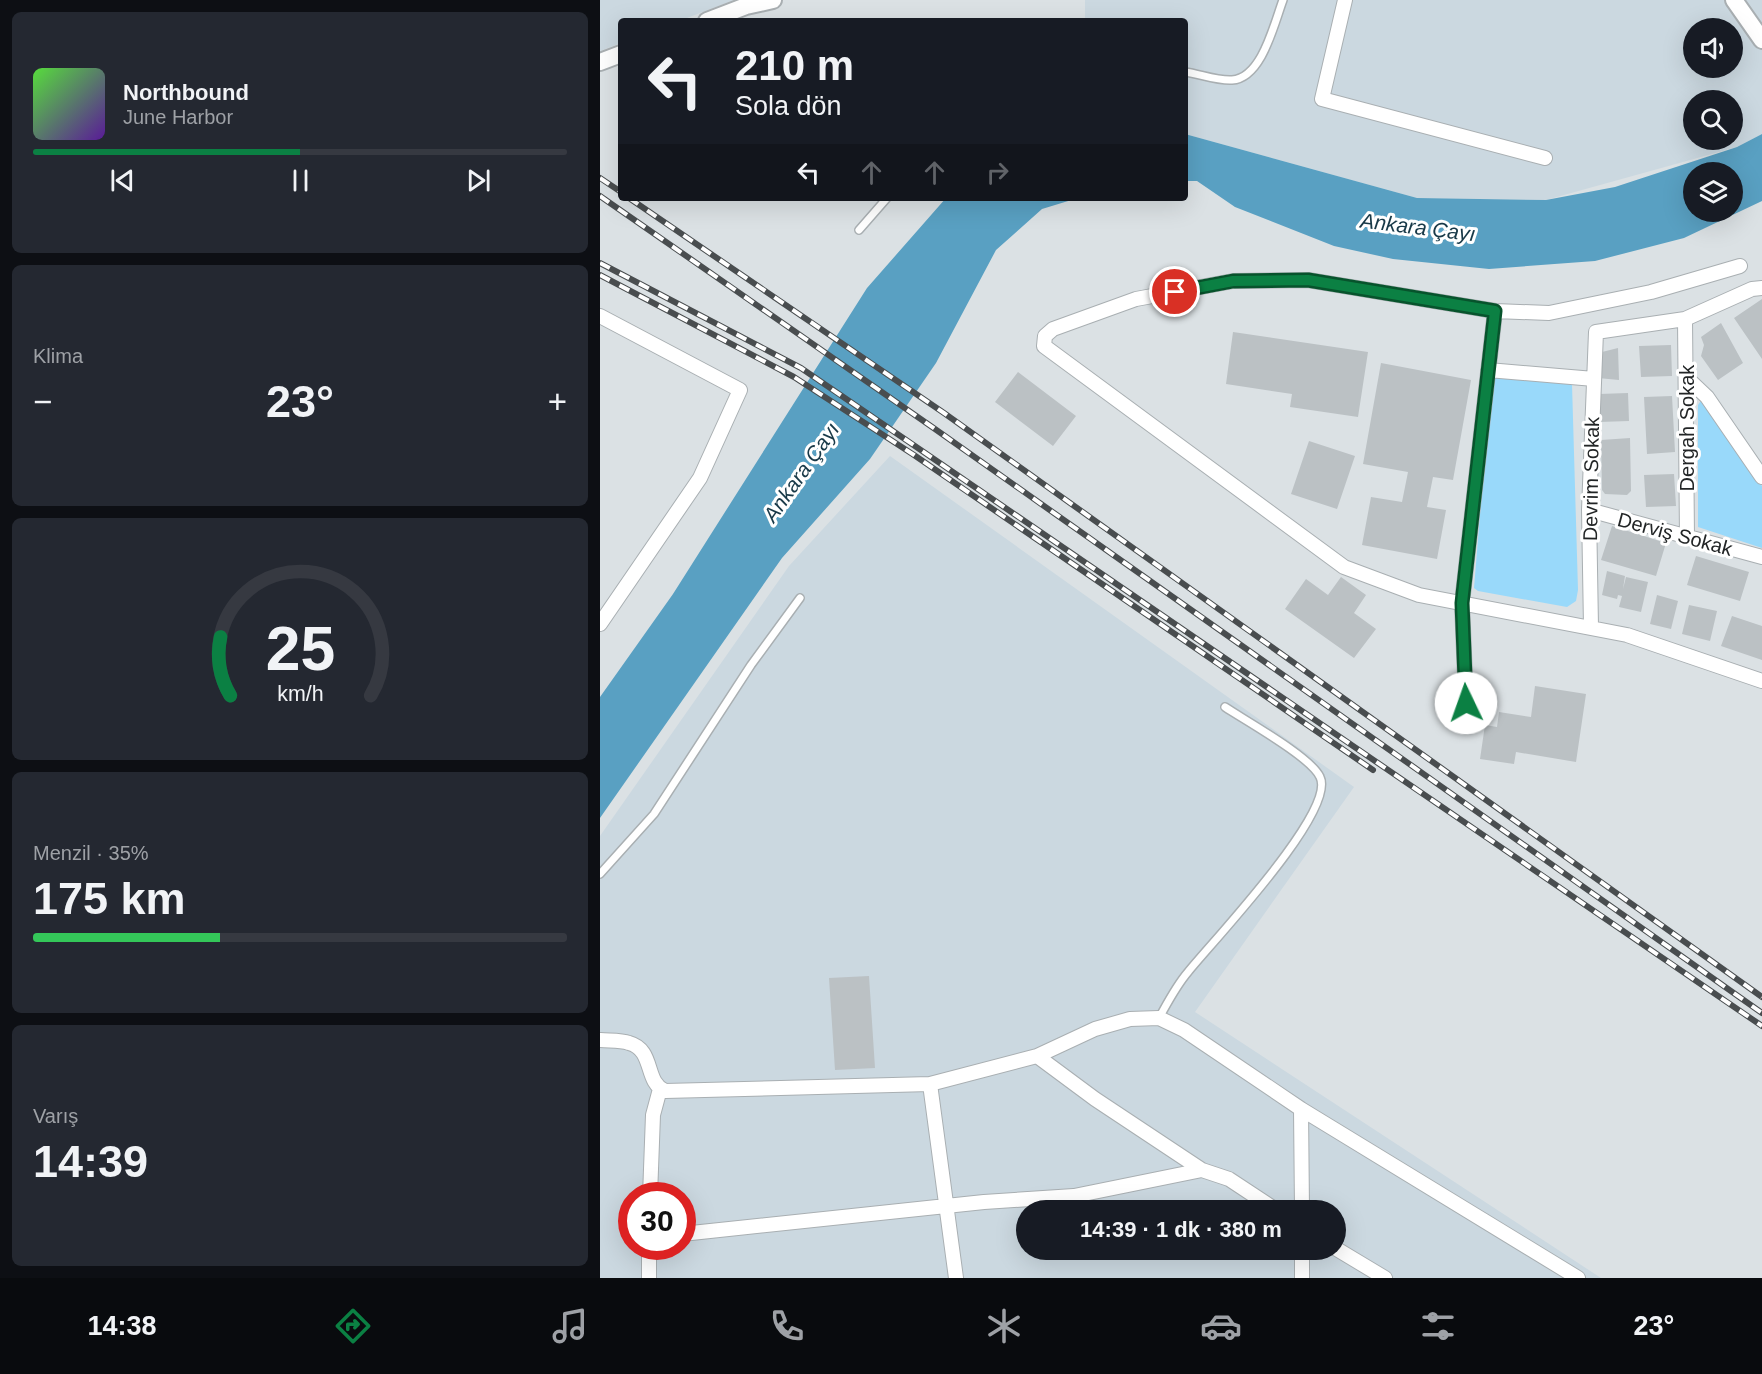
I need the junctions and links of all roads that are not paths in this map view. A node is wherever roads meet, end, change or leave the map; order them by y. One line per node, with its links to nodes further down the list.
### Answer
1 (773, 0): 5 (street)
2 (1283, 0): 9 (lane)
3 (1345, 0): 10 (street)
4 (1734, 0): 6 (street)
5 (715, 18)
6 (1762, 40)
7 (618, 55): 8 (street)
8 (600, 62)
9 (1188, 73)
10 (1545, 158)
11 (884, 201): 12 (lane)
12 (859, 230)
13 (1740, 266): 15 (street)
14 (1762, 288): 17 (street)
15 (1495, 311): 18 (street); 26 (street)
16 (600, 316): 27 (street)
17 (1685, 319): 19 (street, Dergah Sokak); 20 (street, Devrim Sokak)
18 (1488, 370): 20 (street); 26 (street)
19 (1687, 378): 21 (street); 23 (street, Dergah Sokak)
20 (1594, 379): 22 (street, Devrim Sokak)
21 (1762, 477)
22 (1589, 510): 23 (street, Derviş Sokak); 28 (street, Devrim Sokak)
23 (1687, 538): 24 (street, Derviş Sokak)
24 (1762, 557)
25 (800, 598): 32 (lane)
26 (1462, 603): 28 (street); 31 (street)
27 (600, 624)
28 (1591, 627): 29 (street)
29 (1762, 681)
30 (1226, 707): 33 (lane)
31 (1456, 722)
32 (600, 874)
33 (1159, 1018): 35 (street); 38 (street)
34 (600, 1040): 37 (street)
35 (1037, 1056): 36 (street); 39 (street)
36 (930, 1084): 37 (street); 43 (street)
37 (660, 1089): 40 (street)
38 (1301, 1109): 42 (street); 48 (street)
39 (1202, 1170): 41 (street); 43 (street)
40 (651, 1182)
41 (1261, 1200)
42 (1302, 1200)
43 (948, 1206): 44 (street); 50 (street)
44 (696, 1233)
45 (1346, 1255): 52 (street)
46 (649, 1260): 49 (street)
47 (1302, 1260): 51 (street)
48 (1558, 1271): 53 (street)
49 (649, 1278)
50 (956, 1278)
51 (1302, 1278)
52 (1385, 1278)
53 (1578, 1278)

